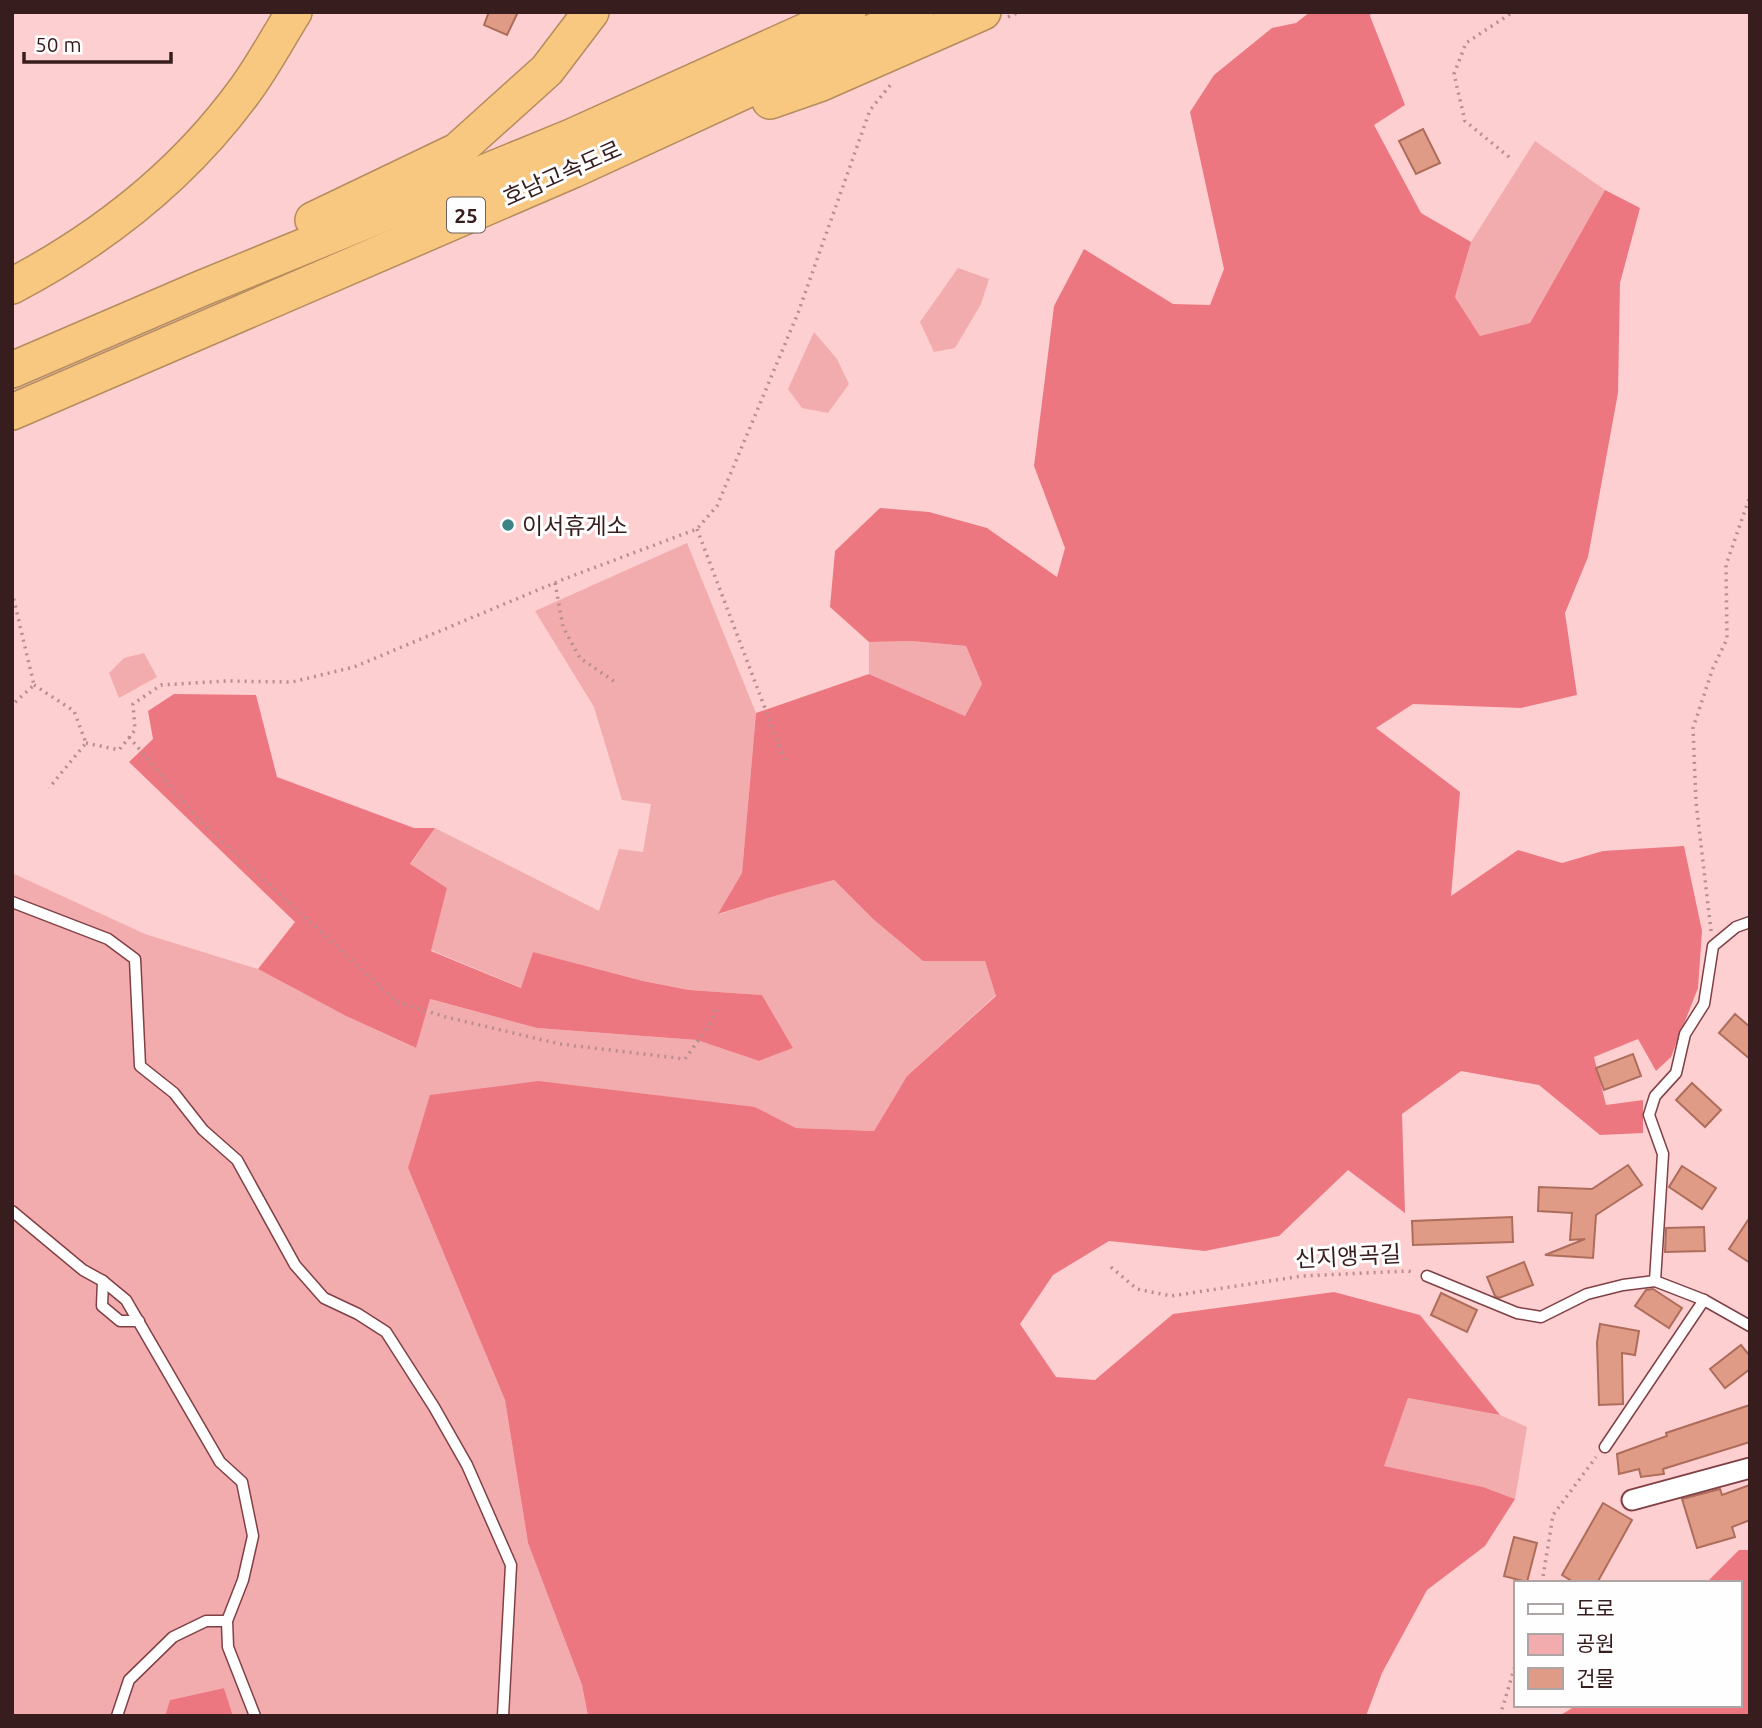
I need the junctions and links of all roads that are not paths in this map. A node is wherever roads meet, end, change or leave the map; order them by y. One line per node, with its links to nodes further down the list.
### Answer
1 (294, 12): 7 (highway)
2 (591, 12): 8 (highway)
3 (848, 12): 8 (highway, 호남고속도로 / 25)
4 (916, 12): 6 (highway, 호남고속도로 / 25)
5 (995, 15): 6 (highway)
6 (573, 170): 10 (highway, 호남고속도로 / 25)
7 (12, 286)
8 (200, 289): 9 (highway, 호남고속도로 / 25)
9 (12, 370)
10 (12, 412)
11 (12, 902): 26 (lane)
12 (1750, 922): 16 (lane)
13 (12, 1211): 15 (lane)
14 (1427, 1276): 16 (lane, 신지앵곡길)
15 (103, 1281): 18 (lane); 18 (lane)
16 (1655, 1281): 17 (lane, 신지앵곡길)
17 (1704, 1300): 19 (lane, 신지앵곡길); 20 (lane)
18 (139, 1321): 23 (lane)
19 (1750, 1326)
20 (1605, 1447)
21 (1750, 1468): 22 (street)
22 (1632, 1500)
23 (227, 1621): 24 (lane); 25 (lane)
24 (117, 1716)
25 (255, 1716)
26 (503, 1716)

